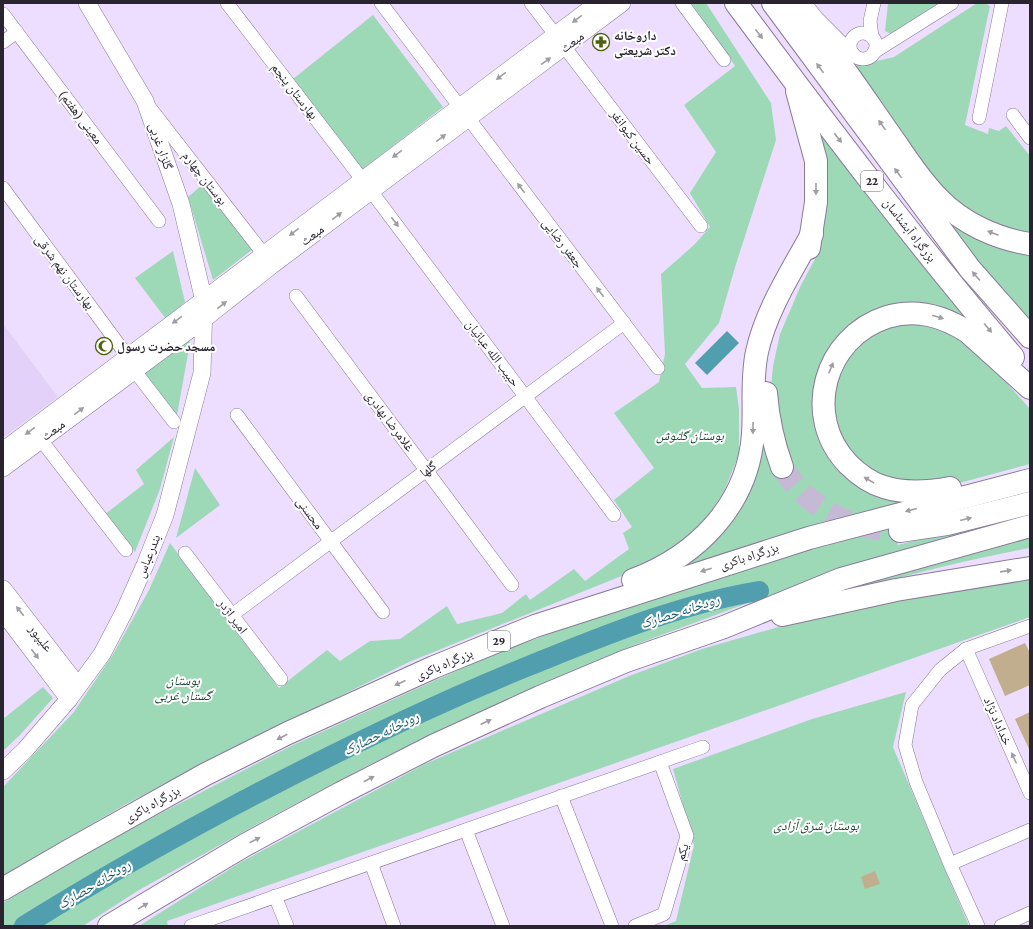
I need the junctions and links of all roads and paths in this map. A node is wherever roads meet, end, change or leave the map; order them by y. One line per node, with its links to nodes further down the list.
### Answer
1 (87, 3): 24 (street, گلزار غربی)
2 (227, 3): 29 (street, بهارستان پنجم)
3 (381, 3): 25 (street, جعفر رضایی)
4 (531, 3): 20 (street, حسین کیوانفر)
5 (598, 3): 20 (street, مبعث, one-way to 20)
6 (622, 3): 20 (street, مبعث)
7 (682, 3): 22 (street)
8 (736, 3): 23 (highway, بزرگراه آبشناسان / 22, one-way to 23)
9 (772, 3): 40 (highway, بزرگراه آبشناسان / 22, one-way to 9)
10 (785, 3): 34 (highway, one-way to 10)
11 (805, 3): 17 (street)
12 (874, 3): 18 (street)
13 (952, 3): 18 (street)
14 (1002, 3): 27 (street)
15 (3, 14): 16 (street, معینی (هفتم))
16 (17, 32): 19 (street); 31 (street, معینی (هفتم))
17 (830, 32): 18 (street); 21 (street)
18 (866, 40): 21 (street); 21 (street)
19 (3, 42)
20 (560, 42): 25 (street, مبعث); 32 (street, حسین کیوانفر)
21 (854, 55)
22 (724, 60)
23 (795, 82): 33 (highway, one-way to 33); 43 (highway, بزرگراه آبشناسان / 22, one-way to 43)
24 (145, 101): 35 (street, بوستان چهارم); 37 (street, گلزار غربی)
25 (464, 113): 29 (street, مبعث); 39 (street, جعفر رضایی, one-way to 25)
26 (1013, 115): 28 (street)
27 (979, 118)
28 (1030, 138)
29 (367, 185): 35 (street, مبعث); 45 (street, حبیب الله عبائیان, one-way to 45)
30 (3, 188): 41 (street, بهارستان نهم شرقی)
31 (159, 221)
32 (701, 226)
33 (812, 234): 50 (highway); 70 (highway, one-way to 70)
34 (1030, 244)
35 (268, 260): 37 (street, مبعث); 38 (street, مبعث, one-way to 35)
36 (296, 296): 52 (street, غلامرضا بهادری)
37 (204, 301): 38 (street, بندرعباس); 41 (street, مبعث, one-way to 41)
38 (204, 319): 41 (street, مبعث); 75 (street, بندرعباس)
39 (624, 322): 42 (street, جعفر رضایی); 45 (street, گلها)
40 (1030, 337)
41 (131, 363): 47 (street, بهارستان نهم شرقی); 48 (street, مبعث, one-way to 41); 49 (street, مبعث, one-way to 49)
42 (658, 368)
43 (1030, 377)
44 (1030, 388): 53 (highway, one-way to 44)
45 (525, 396): 52 (street, گلها); 56 (street, حبیب الله عبائیان)
46 (237, 415): 59 (street, محسنی)
47 (174, 422)
48 (40, 440): 51 (street, مبعث); 60 (street)
49 (3, 451)
50 (782, 467)
51 (3, 468)
52 (426, 470): 59 (street, گلها); 64 (street, غلامرضا بهادری)
53 (1030, 474)
54 (1030, 480): 70 (highway, بزرگراه باکری / 29, one-way to 70)
55 (1030, 503): 58 (highway, one-way to 55)
56 (614, 515)
57 (1030, 526): 72 (highway)
58 (900, 532)
59 (330, 542): 68 (street, محسنی); 69 (street, گلها)
60 (126, 550)
61 (184, 552): 69 (street, امیر اژدر)
62 (1030, 552): 66 (highway)
63 (1030, 568): 66 (highway, one-way to 63)
64 (512, 585)
65 (3, 589): 75 (street, علیپور, one-way to 65)
66 (830, 604): 72 (highway)
67 (3, 612): 75 (street, علیپور, one-way to 75)
68 (383, 612)
69 (232, 615): 74 (street, امیر اژدر)
70 (535, 626): 86 (highway, بزرگراه باکری / 29, one-way to 86)
71 (1030, 626): 73 (street)
72 (724, 627): 89 (highway, one-way to 72)
73 (966, 649): 79 (street, خداداد نژاد, one-way to 73); 85 (street)
74 (281, 679)
75 (74, 693): 78 (street, بندرعباس)
76 (703, 747): 77 (street)
77 (660, 762): 81 (street); 95 (street, یکم)
78 (3, 771)
79 (1027, 777): 80 (street, خداداد نژاد)
80 (1030, 793)
81 (561, 796): 82 (street); 94 (street)
82 (466, 830): 84 (street); 93 (street)
83 (1030, 830): 85 (street)
84 (371, 863): 87 (street); 92 (street)
85 (950, 864): 96 (street)
86 (3, 889)
87 (275, 896): 90 (street); 91 (street)
88 (1030, 913): 97 (street)
89 (109, 926)
90 (191, 926)
91 (287, 926)
92 (394, 926)
93 (503, 926)
94 (612, 926)
95 (635, 926)
96 (978, 926)
97 (1001, 926)

